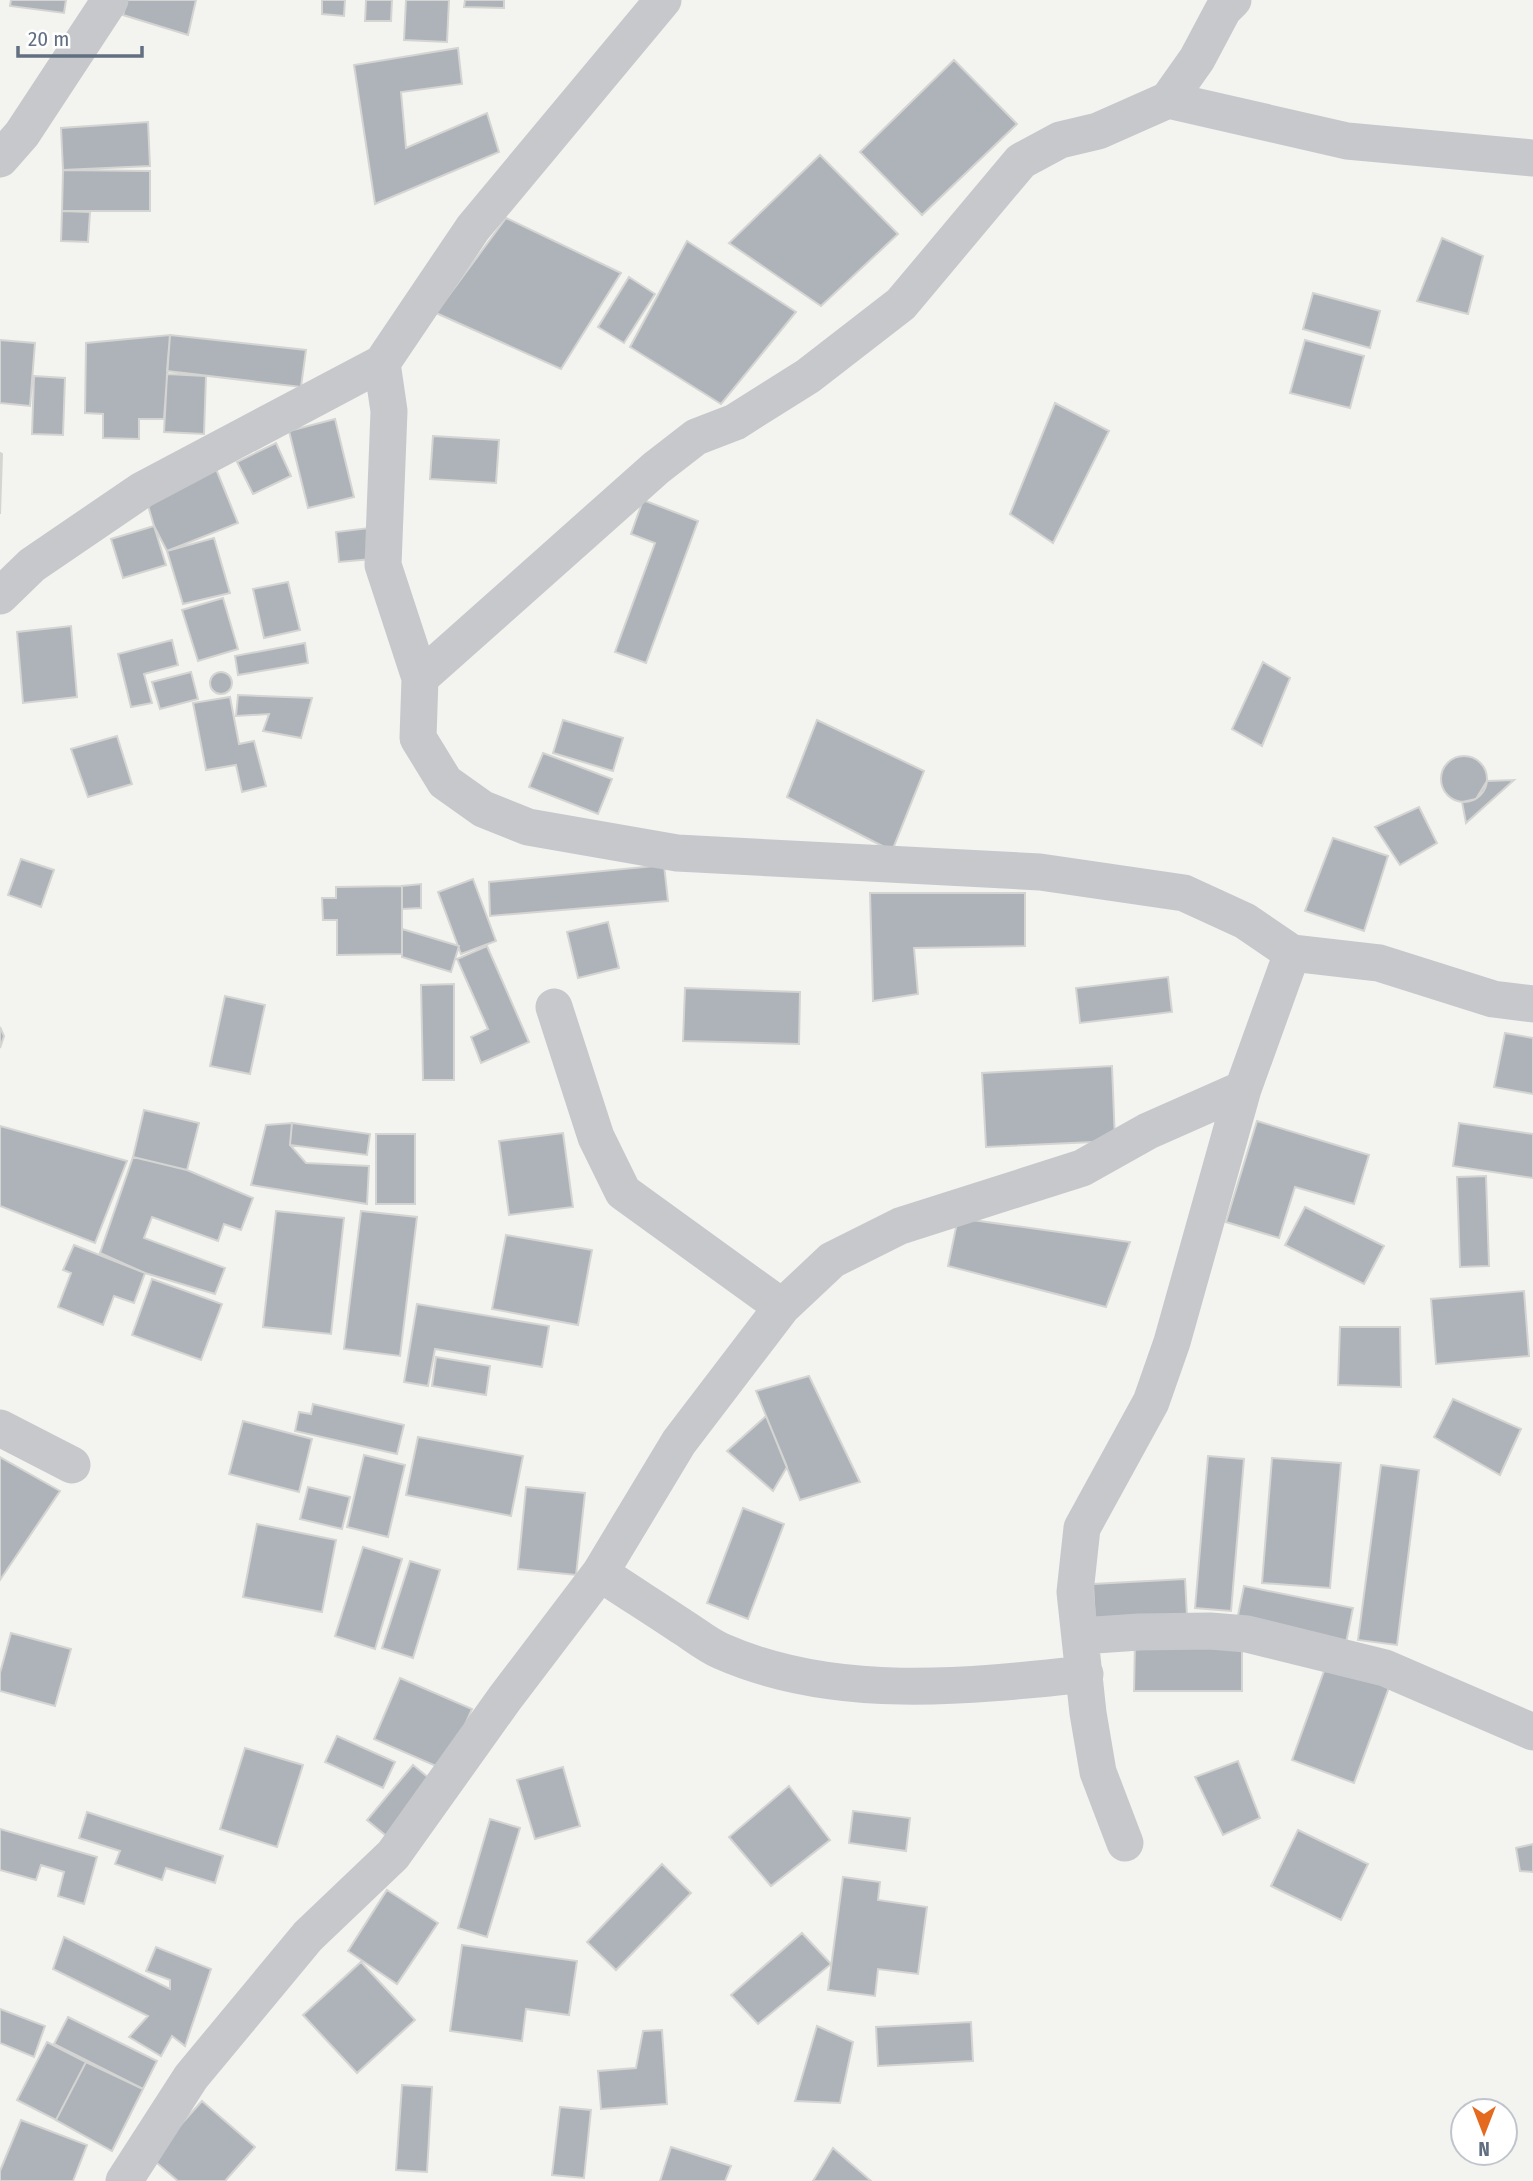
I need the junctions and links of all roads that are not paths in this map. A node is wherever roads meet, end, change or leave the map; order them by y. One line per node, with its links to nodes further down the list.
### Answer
1 (110, 0): 6 (street)
2 (663, 0): 7 (street)
3 (1233, 0): 4 (street)
4 (1168, 100): 5 (street); 9 (street)
5 (1533, 158)
6 (0, 159)
7 (383, 363): 8 (street); 9 (street)
8 (0, 596)
9 (420, 678): 10 (street)
10 (1292, 953): 11 (street); 13 (street)
11 (1533, 1004)
12 (554, 1007): 14 (street)
13 (1243, 1089): 14 (street); 18 (street)
14 (782, 1307): 17 (street)
15 (0, 1428): 16 (street)
16 (72, 1465)
17 (600, 1573): 19 (street); 22 (street)
18 (1081, 1636): 19 (street); 20 (street)
19 (1085, 1674): 21 (street)
20 (1533, 1732)
21 (1125, 1843)
22 (124, 2181)

